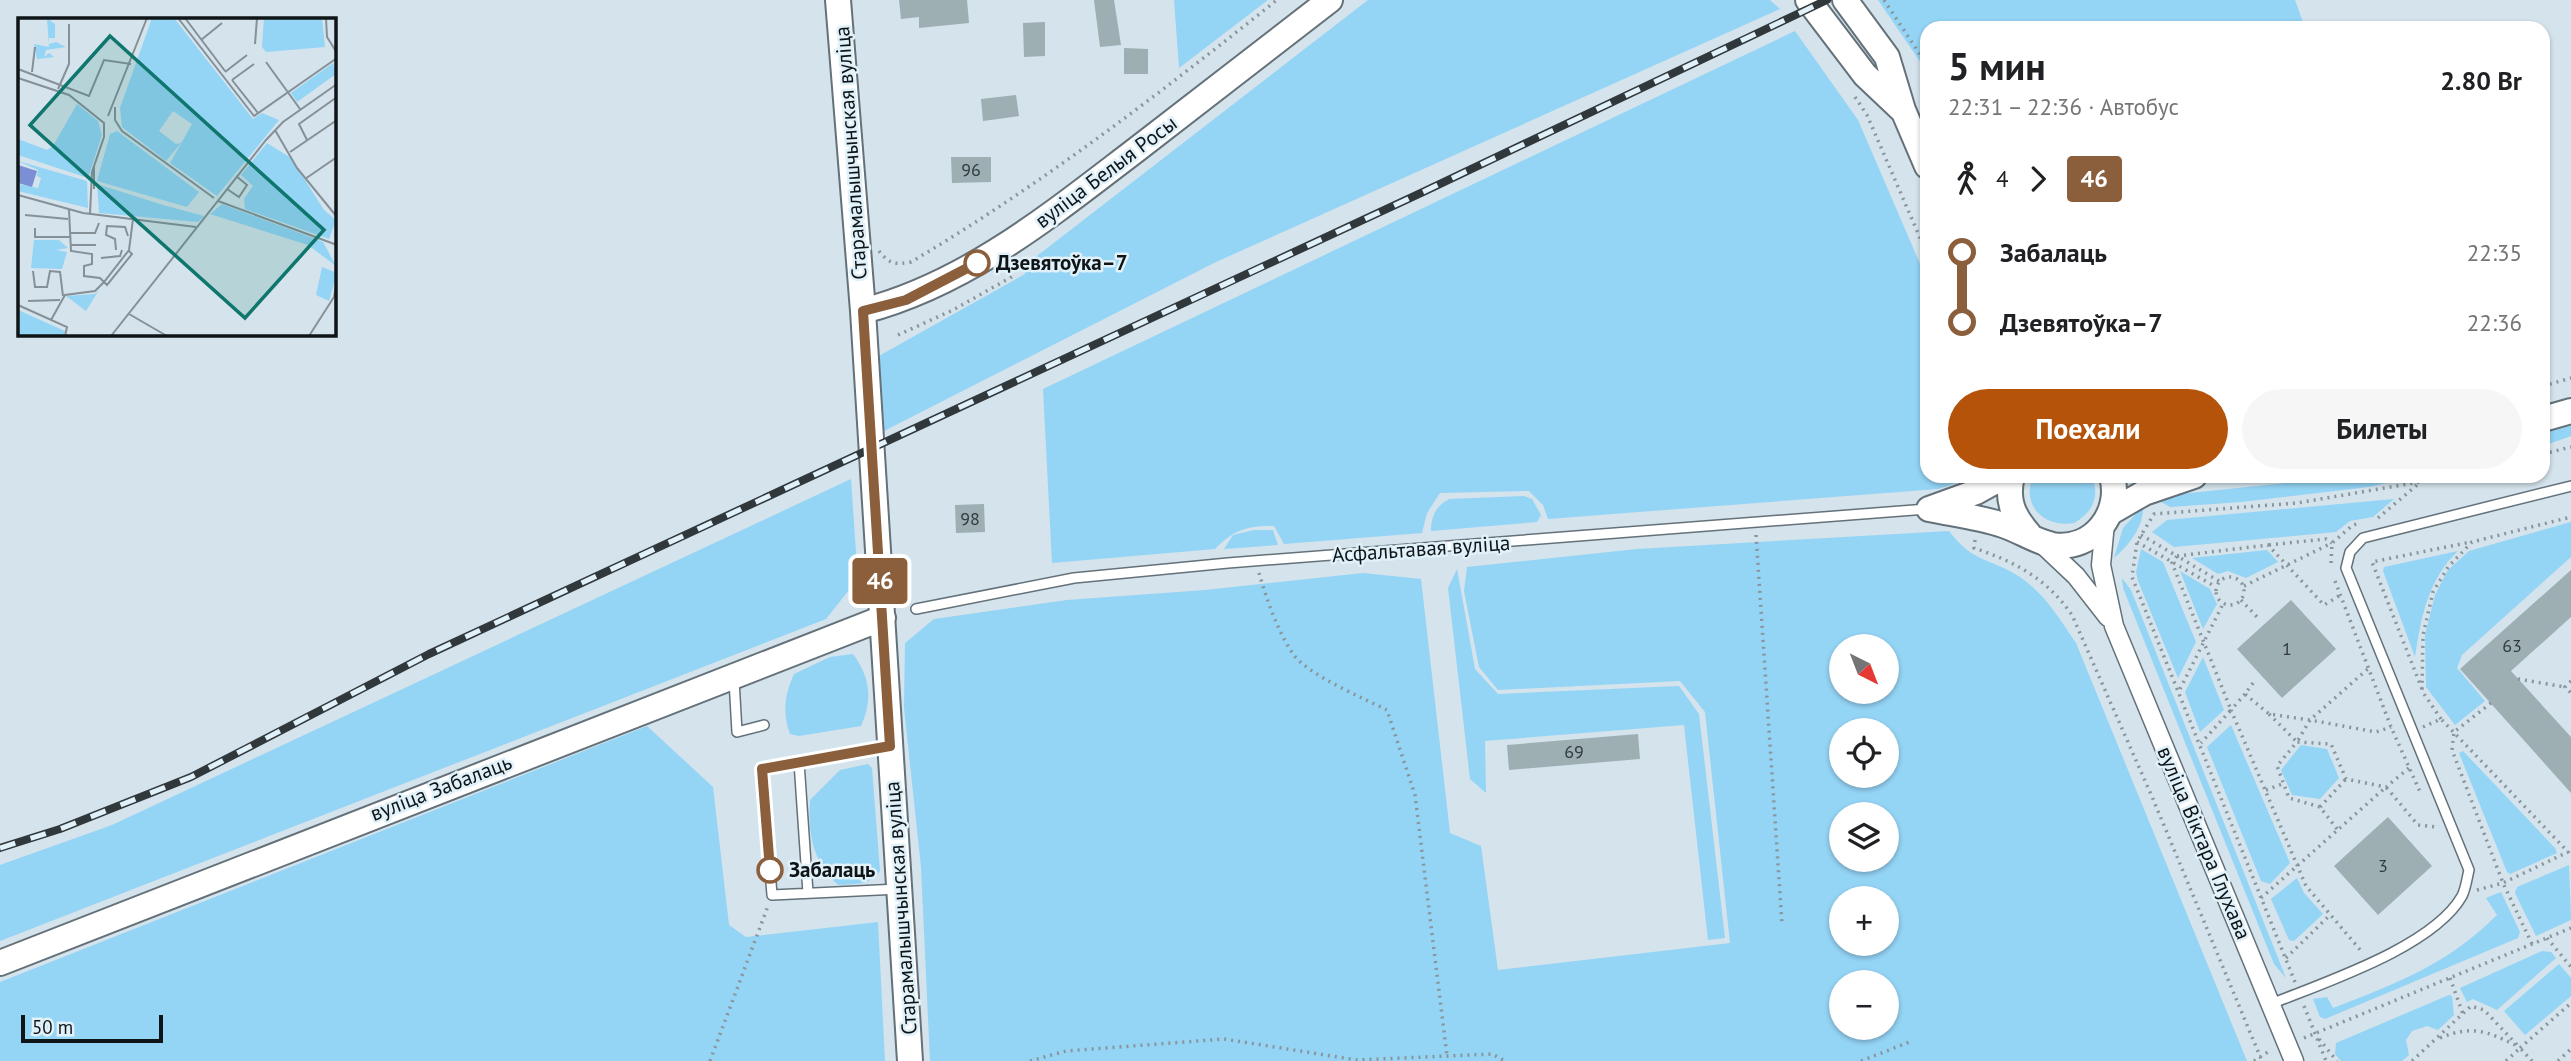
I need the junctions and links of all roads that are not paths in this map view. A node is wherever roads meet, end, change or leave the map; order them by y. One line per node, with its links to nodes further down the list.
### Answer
1 (838, 0): 7 (street, Старамалышчынская вуліца)
2 (1330, 0): 7 (street, вуліца Белыя Росы)
3 (1808, 0): 5 (street)
4 (1845, 0): 5 (street)
5 (1903, 110): 6 (street)
6 (1920, 150)
7 (863, 311): 19 (street, Старамалышчынская вуліца)
8 (2571, 411): 9 (street)
9 (2550, 417)
10 (1992, 483): 15 (street)
11 (2010, 483): 17 (street)
12 (2113, 483): 16 (street)
13 (2175, 483): 16 (street)
14 (2571, 485): 28 (lane)
15 (1928, 509): 17 (street); 18 (lane, Асфальтавая вуліца)
16 (2108, 517): 17 (street); 20 (street, вуліца Віктара Глухава)
17 (2034, 537): 20 (street, вуліца Віктара Глухава)
18 (916, 609)
19 (883, 618): 21 (street, вуліца Забалаць); 23 (street, Старамалышчынская вуліца)
20 (2114, 625): 28 (street, вуліца Віктара Глухава)
21 (734, 674): 22 (lane); 27 (street, вуліца Забалаць)
22 (764, 726)
23 (890, 746): 24 (lane); 25 (street, Старамалышчынская вуліца)
24 (799, 762): 26 (lane); 26 (lane)
25 (901, 888): 26 (lane); 29 (street, Старамалышчынская вуліца)
26 (808, 893)
27 (0, 963)
28 (2271, 1004): 30 (street, вуліца Віктара Глухава)
29 (910, 1061)
30 (2294, 1061)

